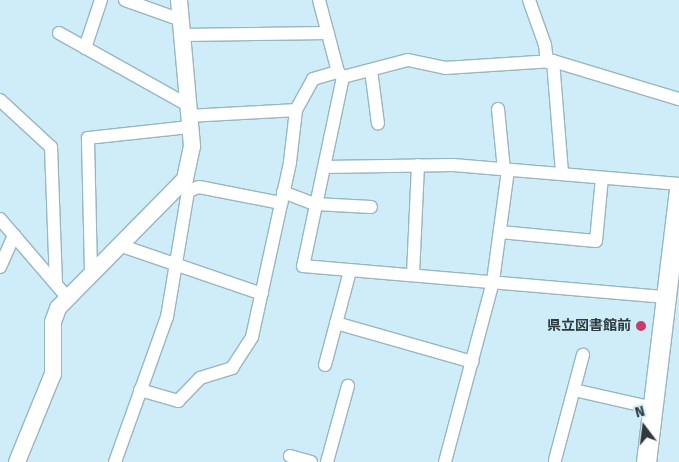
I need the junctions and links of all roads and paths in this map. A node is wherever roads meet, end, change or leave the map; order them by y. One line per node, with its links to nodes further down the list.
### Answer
1 (101, 0): 9 (street)
2 (124, 0): 6 (street)
3 (179, 0): 6 (street)
4 (319, 0): 8 (street)
5 (529, 0): 10 (street)
6 (181, 28): 8 (street); 17 (street)
7 (59, 33): 9 (street)
8 (328, 33): 12 (street)
9 (85, 48): 17 (street)
10 (550, 62): 11 (street); 13 (street); 22 (street)
11 (371, 70): 12 (street); 18 (street)
12 (340, 74): 16 (street); 20 (street)
13 (679, 99)
14 (0, 100): 40 (street)
15 (498, 109): 21 (street)
16 (296, 110): 17 (street); 27 (street)
17 (189, 116): 25 (street); 37 (street)
18 (378, 124)
19 (418, 165): 20 (street); 21 (street); 38 (street)
20 (324, 166): 28 (street)
21 (506, 170): 22 (street); 31 (street)
22 (562, 174): 23 (street)
23 (602, 178): 24 (street); 31 (street)
24 (679, 184)
25 (186, 185): 27 (street); 33 (street); 34 (street)
26 (679, 188): 42 (main road)
27 (282, 197): 28 (street); 41 (street)
28 (314, 204): 29 (street); 36 (street)
29 (371, 207)
30 (0, 218): 32 (street)
31 (500, 232): 39 (street)
32 (14, 235): 35 (street); 40 (street)
33 (119, 245): 34 (street); 37 (street)
34 (175, 264): 41 (street); 48 (street)
35 (0, 267)
36 (350, 270): 38 (street); 43 (street)
37 (91, 272): 40 (street)
38 (413, 275): 39 (street)
39 (494, 281): 42 (street); 45 (street)
40 (61, 289): 53 (street)
41 (262, 294): 48 (street)
42 (666, 297): 50 (main road)
43 (336, 323): 45 (street); 46 (street)
44 (583, 355): 49 (street)
45 (472, 362): 57 (street)
46 (325, 365)
47 (348, 386): 56 (street)
48 (140, 390): 54 (street)
49 (574, 390): 50 (street); 52 (street)
50 (653, 408): 58 (main road)
51 (290, 456): 55 (street)
52 (554, 460)
53 (17, 462)
54 (114, 462)
55 (311, 462)
56 (327, 462)
57 (445, 462)
58 (646, 462)

